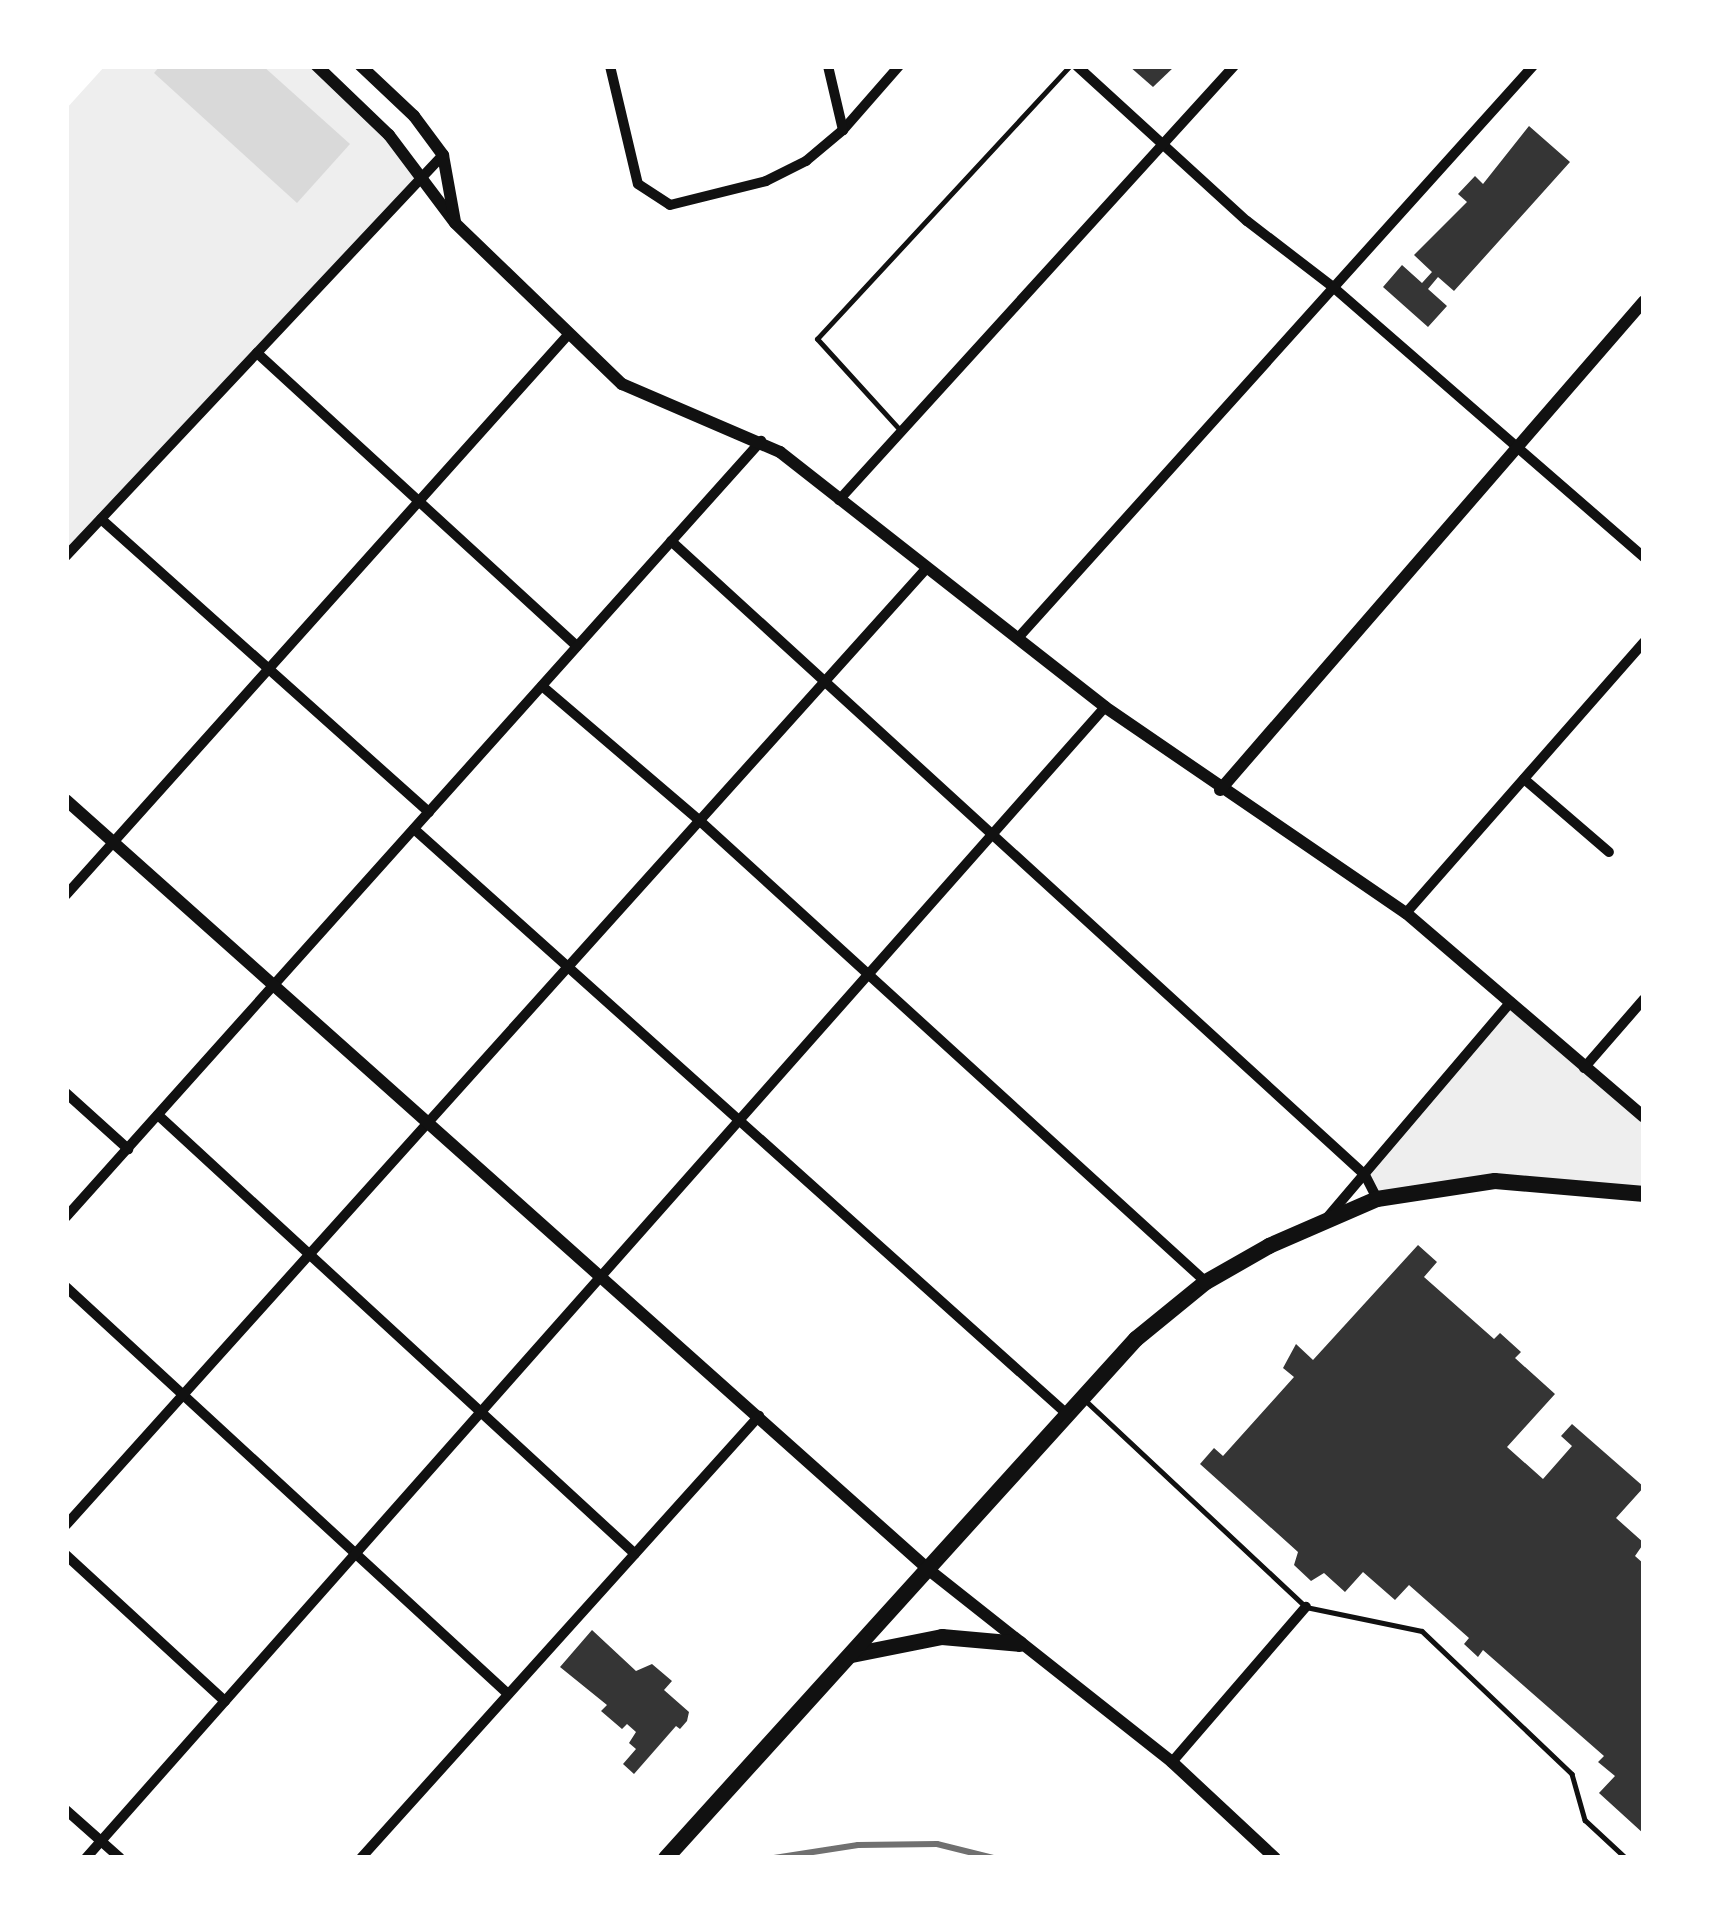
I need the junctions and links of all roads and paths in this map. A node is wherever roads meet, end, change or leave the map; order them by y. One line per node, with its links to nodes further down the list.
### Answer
1 (316, 66): 12 (street)
2 (361, 66): 11 (street)
3 (610, 66): 9 (street)
4 (828, 66): 9 (street)
5 (899, 66): 9 (street)
6 (1074, 66): 10 (street); 18 (lane)
7 (1234, 66): 10 (street)
8 (1533, 66): 14 (street)
9 (843, 130)
10 (1163, 146): 14 (street); 18 (street)
11 (443, 155): 12 (street); 13 (street)
12 (423, 177): 13 (street); 17 (street)
13 (455, 223): 16 (street)
14 (1334, 286): 20 (street); 28 (street)
15 (1644, 301): 20 (street)
16 (568, 334): 19 (street); 21 (street)
17 (257, 353): 21 (street); 23 (street)
18 (902, 432): 22 (street)
19 (761, 441): 22 (street); 24 (street)
20 (1518, 446): 26 (street); 36 (street)
21 (418, 500): 30 (street); 31 (street)
22 (839, 500): 27 (street)
23 (101, 519): 25 (street); 31 (street)
24 (671, 541): 30 (street); 32 (street)
25 (66, 556)
26 (1644, 557)
27 (926, 569): 28 (street); 32 (street)
28 (1018, 638): 34 (street)
29 (1644, 642): 35 (street)
30 (577, 646): 33 (street)
31 (268, 668): 38 (street); 42 (street)
32 (825, 682): 39 (street); 41 (street)
33 (542, 686): 38 (street); 39 (street)
34 (1105, 707): 36 (street); 41 (street)
35 (1524, 778): 43 (street); 45 (street)
36 (1220, 790): 45 (street)
37 (66, 800): 42 (street)
38 (429, 812): 40 (street)
39 (700, 821): 46 (street); 47 (street)
40 (414, 829): 46 (street); 48 (street)
41 (992, 835): 47 (street); 58 (street)
42 (113, 842): 44 (street); 48 (street)
43 (1609, 852)
44 (66, 895)
45 (1406, 913): 50 (street)
46 (568, 967): 55 (street); 56 (street)
47 (867, 976): 55 (street); 65 (street)
48 (274, 985): 53 (street); 56 (street)
49 (1644, 999): 51 (street)
50 (1511, 1002): 51 (street); 58 (street)
51 (1584, 1067): 54 (street)
52 (66, 1093): 57 (street)
53 (158, 1114): 57 (street); 63 (street)
54 (1644, 1118)
55 (739, 1120): 64 (street); 70 (street)
56 (429, 1122): 63 (street); 64 (street)
57 (128, 1149): 61 (street)
58 (1364, 1174): 60 (street); 62 (street)
59 (1644, 1194): 60 (main road)
60 (1378, 1199): 62 (main road)
61 (66, 1217)
62 (1324, 1221): 65 (main road)
63 (311, 1253): 67 (street); 69 (street)
64 (602, 1275): 69 (street); 71 (street)
65 (1207, 1282): 68 (main road)
66 (66, 1287): 67 (street)
67 (182, 1397): 72 (street); 73 (street)
68 (1084, 1399): 70 (main road); 77 (lane)
69 (483, 1410): 73 (street); 74 (street)
70 (1070, 1416): 76 (main road)
71 (759, 1417): 74 (street); 76 (street)
72 (66, 1525)
73 (356, 1553): 80 (street); 81 (street)
74 (635, 1554): 80 (street)
75 (66, 1555): 81 (street)
76 (929, 1570): 78 (street); 79 (main road)
77 (1306, 1607): 82 (street); 90 (lane)
78 (1020, 1644): 79 (main road); 82 (street)
79 (851, 1655): 88 (main road)
80 (508, 1694): 87 (street)
81 (225, 1701): 84 (street)
82 (1172, 1762): 89 (street)
83 (66, 1810): 84 (street)
84 (101, 1841): 85 (street); 86 (street)
85 (86, 1858)
86 (119, 1858)
87 (361, 1858)
88 (666, 1858)
89 (1275, 1858)
90 (1626, 1858)

